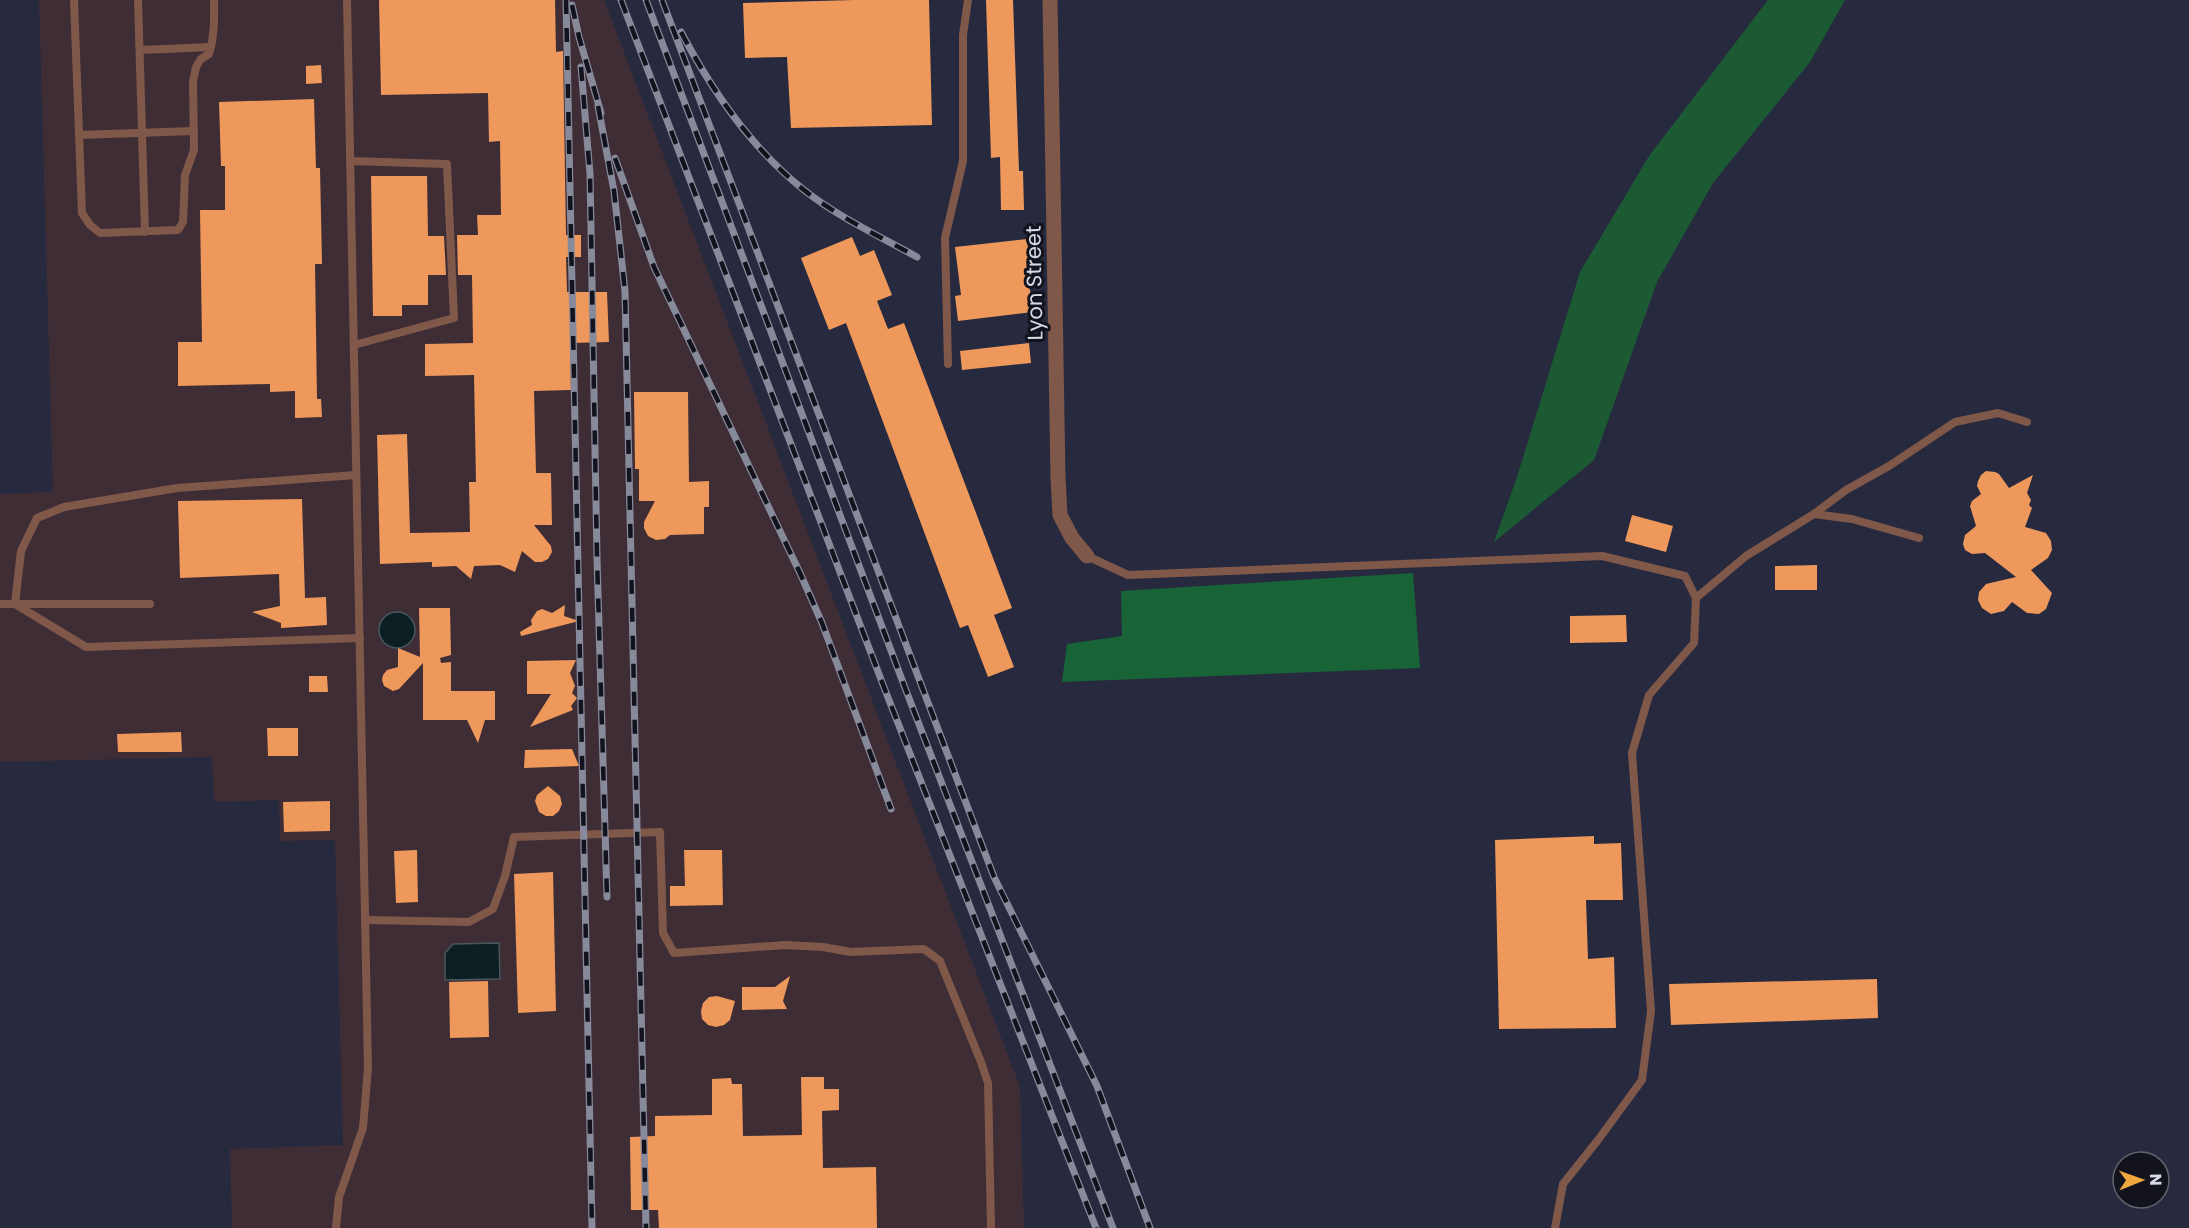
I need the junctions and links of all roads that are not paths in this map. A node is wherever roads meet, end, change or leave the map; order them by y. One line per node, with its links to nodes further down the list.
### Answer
1 (74, 0): 11 (lane)
2 (138, 0): 8 (lane)
3 (213, 0): 7 (lane)
4 (347, 0): 12 (lane)
5 (968, 0): 15 (lane)
6 (1050, 0): 20 (street, Lyon Street)
7 (211, 47): 8 (lane); 9 (lane)
8 (140, 50): 10 (lane)
9 (194, 131): 10 (lane); 13 (lane)
10 (141, 133): 11 (lane); 13 (lane)
11 (79, 135): 13 (lane)
12 (350, 161): 14 (lane); 14 (lane)
13 (145, 231)
14 (354, 345): 17 (lane)
15 (948, 364)
16 (2027, 422): 18 (lane)
17 (356, 475): 23 (lane); 25 (lane)
18 (1815, 514): 19 (lane); 21 (lane)
19 (1919, 538)
20 (1087, 556): 21 (lane)
21 (1696, 598): 29 (lane)
22 (0, 603): 23 (lane)
23 (15, 604): 24 (lane); 25 (lane)
24 (150, 604)
25 (360, 638): 26 (lane)
26 (366, 921): 27 (lane); 28 (lane)
27 (336, 1228)
28 (991, 1228)
29 (1555, 1228)

